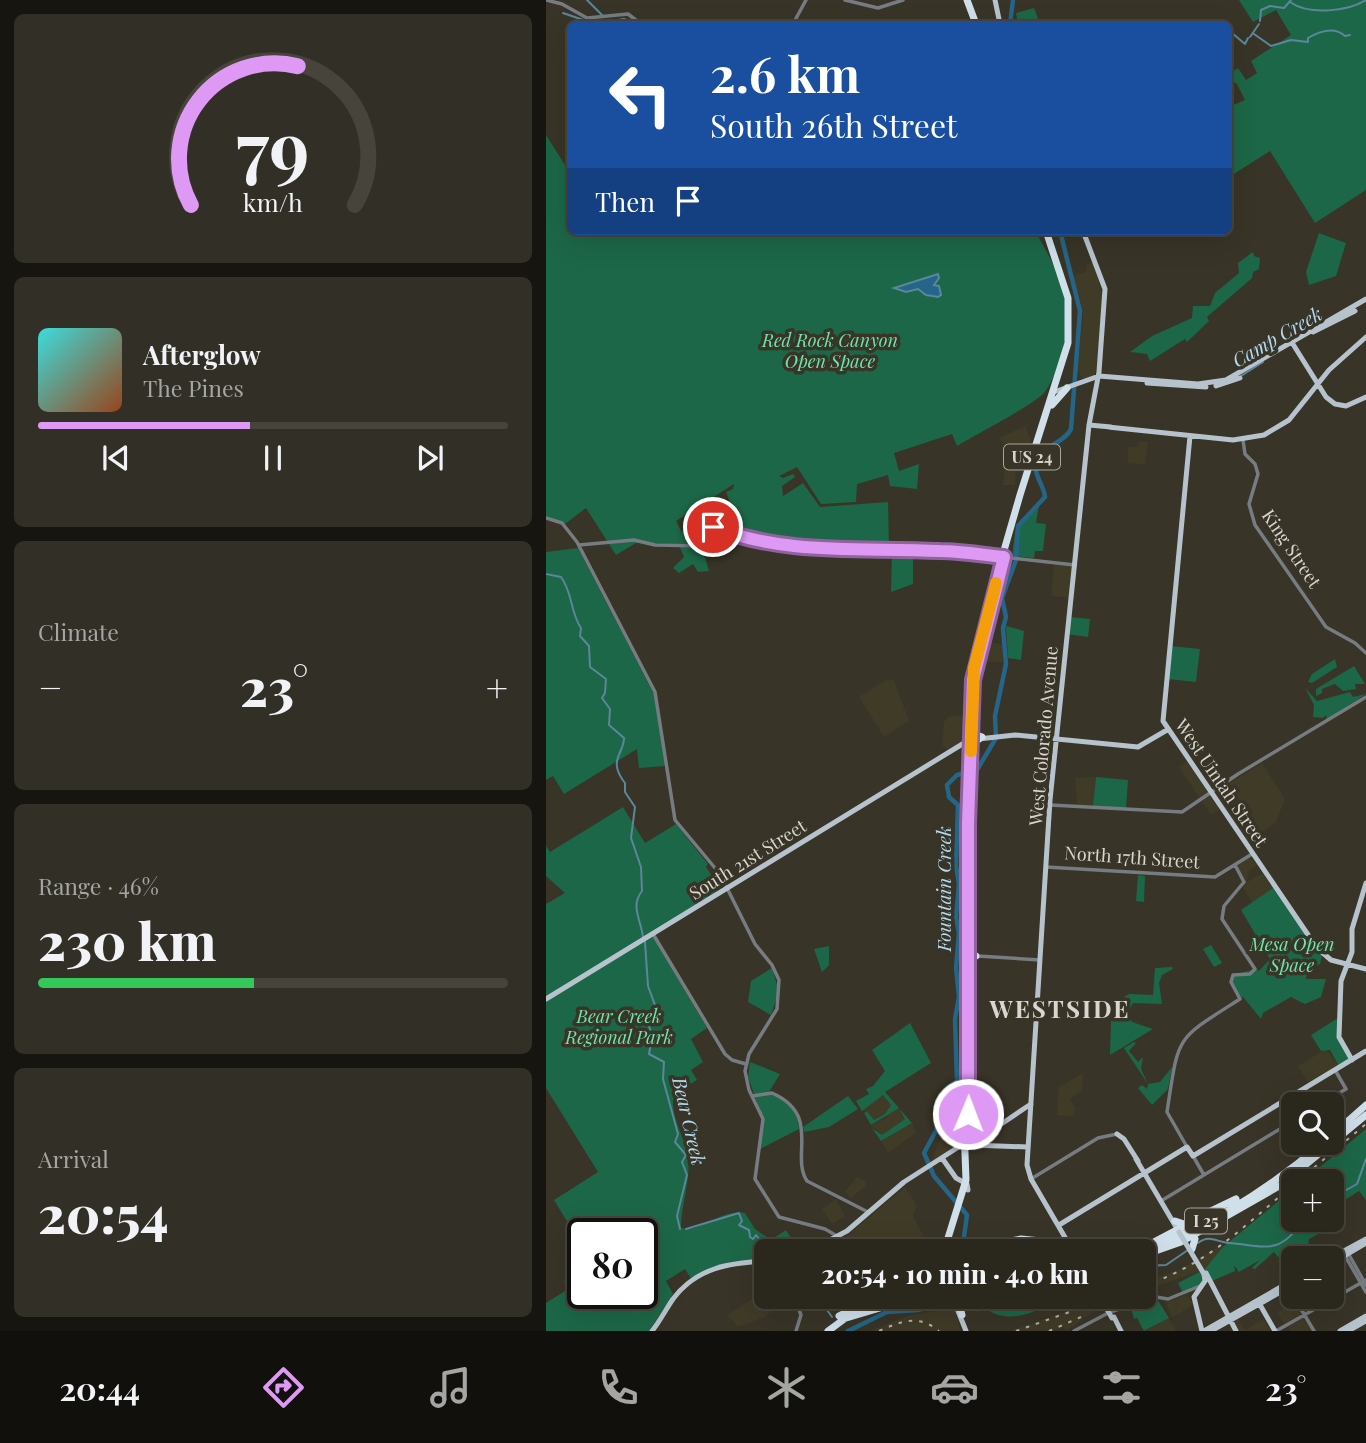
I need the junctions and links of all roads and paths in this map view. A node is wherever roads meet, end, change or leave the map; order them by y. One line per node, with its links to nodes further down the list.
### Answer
1 (546, 0): 7 (street)
2 (806, 0): 8 (street)
3 (845, 0): 4 (street)
4 (903, 0)
5 (965, 0): 9 (highway)
6 (995, 0): 10 (main road)
7 (638, 21)
8 (795, 21)
9 (973, 21)
10 (999, 21)
11 (1048, 235): 14 (highway, US 24)
12 (1085, 235): 18 (main road, West Colorado Avenue)
13 (1366, 301): 16 (main road)
14 (1071, 333): 17 (highway, US 24); 23 (highway, US 24)
15 (1366, 337): 20 (main road)
16 (1292, 343): 18 (main road); 18 (main road); 20 (main road)
17 (1064, 369): 21 (highway); 23 (highway, US 24)
18 (1098, 377): 19 (main road); 21 (main road); 22 (main road, West Colorado Avenue)
19 (1090, 380): 21 (main road); 22 (main road)
20 (1318, 383): 25 (main road); 29 (main road)
21 (1072, 386): 23 (main road); 26 (highway)
22 (1096, 386): 27 (main road, West Colorado Avenue)
23 (1055, 391): 26 (highway, US 24)
24 (1043, 396): 26 (highway)
25 (1366, 397)
26 (1051, 404): 32 (highway, US 24)
27 (1089, 425): 28 (main road); 33 (main road, West Colorado Avenue)
28 (1190, 436): 29 (main road); 37 (main road, West Uintah Street)
29 (1243, 440): 34 (street, King Street)
30 (546, 518): 31 (street)
31 (581, 547): 32 (street); 48 (street)
32 (1004, 557): 33 (street); 36 (highway, US 24)
33 (1075, 565): 39 (main road, West Colorado Avenue)
34 (1366, 653)
35 (1366, 698): 42 (street)
36 (970, 723): 38 (highway); 40 (highway, US 24)
37 (1167, 730): 39 (main road, South 21st Street); 42 (main road, West Uintah Street)
38 (986, 736): 39 (main road, South 21st Street); 40 (main road, South 21st Street); 40 (highway)
39 (1056, 739): 43 (main road, West Colorado Avenue)
40 (967, 745): 41 (highway, US 24); 48 (main road, South 21st Street)
41 (969, 772): 50 (highway, US 24); 66 (highway, US 24)
42 (1210, 793): 43 (street); 44 (main road, West Uintah Street)
43 (1050, 805): 46 (main road, West Colorado Avenue)
44 (1252, 856): 45 (street, North 17th Street); 53 (main road, West Uintah Street)
45 (1235, 865): 46 (street, North 17th Street); 72 (street)
46 (1046, 867): 52 (main road, West Colorado Avenue)
47 (1366, 883): 53 (main road)
48 (726, 890): 49 (main road, South 21st Street); 59 (street)
49 (653, 934): 56 (main road, South 21st Street); 59 (street)
50 (969, 940): 51 (highway); 55 (highway, US 24)
51 (976, 956): 52 (street); 55 (highway)
52 (1040, 960): 63 (main road, West Colorado Avenue)
53 (1346, 966): 54 (main road, West Uintah Street); 58 (main road)
54 (1366, 969)
55 (969, 970): 66 (highway, US 24)
56 (546, 999)
57 (1366, 1051): 58 (main road)
58 (1352, 1060): 60 (main road)
59 (746, 1064): 62 (street)
60 (1335, 1070): 61 (street); 74 (main road)
61 (1340, 1092)
62 (751, 1096): 88 (street); 91 (street)
63 (1031, 1104): 70 (main road); 71 (main road, West Colorado Avenue)
64 (1366, 1104): 67 (highway)
65 (1366, 1115): 78 (highway, I 25)
66 (965, 1124): 70 (highway, US 24)
67 (1344, 1125)
68 (1281, 1128): 81 (street)
69 (1117, 1134): 80 (main road); 83 (street)
70 (967, 1146): 71 (main road); 75 (main road); 86 (highway, US 24)
71 (1028, 1147): 83 (main road, West Colorado Avenue)
72 (1187, 1147): 74 (main road); 80 (main road)
73 (1308, 1155): 77 (highway, I 25)
74 (1193, 1156): 81 (street)
75 (943, 1159): 76 (main road); 79 (main road); 86 (main road)
76 (931, 1166): 79 (main road); 88 (main road)
77 (1291, 1169)
78 (1303, 1169)
79 (948, 1170): 86 (main road)
80 (1144, 1173): 87 (main road); 89 (main road)
81 (1204, 1175): 87 (street)
82 (1281, 1177): 90 (highway); 97 (highway, I 25)
83 (1031, 1179): 89 (main road, West Colorado Avenue)
84 (1281, 1184): 99 (highway, I 25)
85 (1281, 1186): 98 (highway)
86 (964, 1193): 93 (highway, US 24)
87 (1161, 1201): 90 (main road)
88 (868, 1212): 91 (main road)
89 (1059, 1226): 94 (main road, West Colorado Avenue)
90 (1178, 1227): 95 (highway); 98 (main road, bridge)
91 (838, 1237): 92 (main road)
92 (834, 1239)
93 (950, 1239)
94 (1061, 1239)
95 (1156, 1240)
96 (1366, 1241): 101 (main road)
97 (1156, 1246)
98 (1186, 1247): 100 (highway); 103 (main road, bridge)
99 (1156, 1251)
100 (1156, 1253)
101 (1346, 1253): 104 (street)
102 (754, 1262): 123 (main road)
103 (1205, 1274): 105 (main road); 109 (main road)
104 (1364, 1282): 107 (street); 119 (street)
105 (1203, 1285): 108 (street); 109 (main road); 111 (main road)
106 (1281, 1290): 110 (main road)
107 (1366, 1292)
108 (1183, 1294): 111 (street); 128 (street)
109 (1219, 1296): 120 (main road)
110 (1258, 1302): 120 (main road); 133 (main road)
111 (1196, 1304): 130 (main road)
112 (799, 1309): 124 (street)
113 (853, 1309): 125 (highway)
114 (866, 1309): 121 (highway)
115 (877, 1309): 121 (highway)
116 (1108, 1309): 129 (main road, bridge)
117 (1301, 1309): 119 (street)
118 (960, 1311): 127 (main road)
119 (1304, 1315): 133 (street); 134 (street)
120 (1229, 1318): 130 (main road); 131 (main road); 132 (main road)
121 (843, 1319): 126 (highway)
122 (1366, 1319): 135 (main road); 136 (main road)
123 (652, 1331)
124 (796, 1331)
125 (821, 1331)
126 (828, 1331)
127 (967, 1331)
128 (1074, 1331)
129 (1121, 1331)
130 (1203, 1331)
131 (1211, 1331)
132 (1236, 1331)
133 (1275, 1331)
134 (1314, 1331)
135 (1340, 1331)
136 (1348, 1331)

